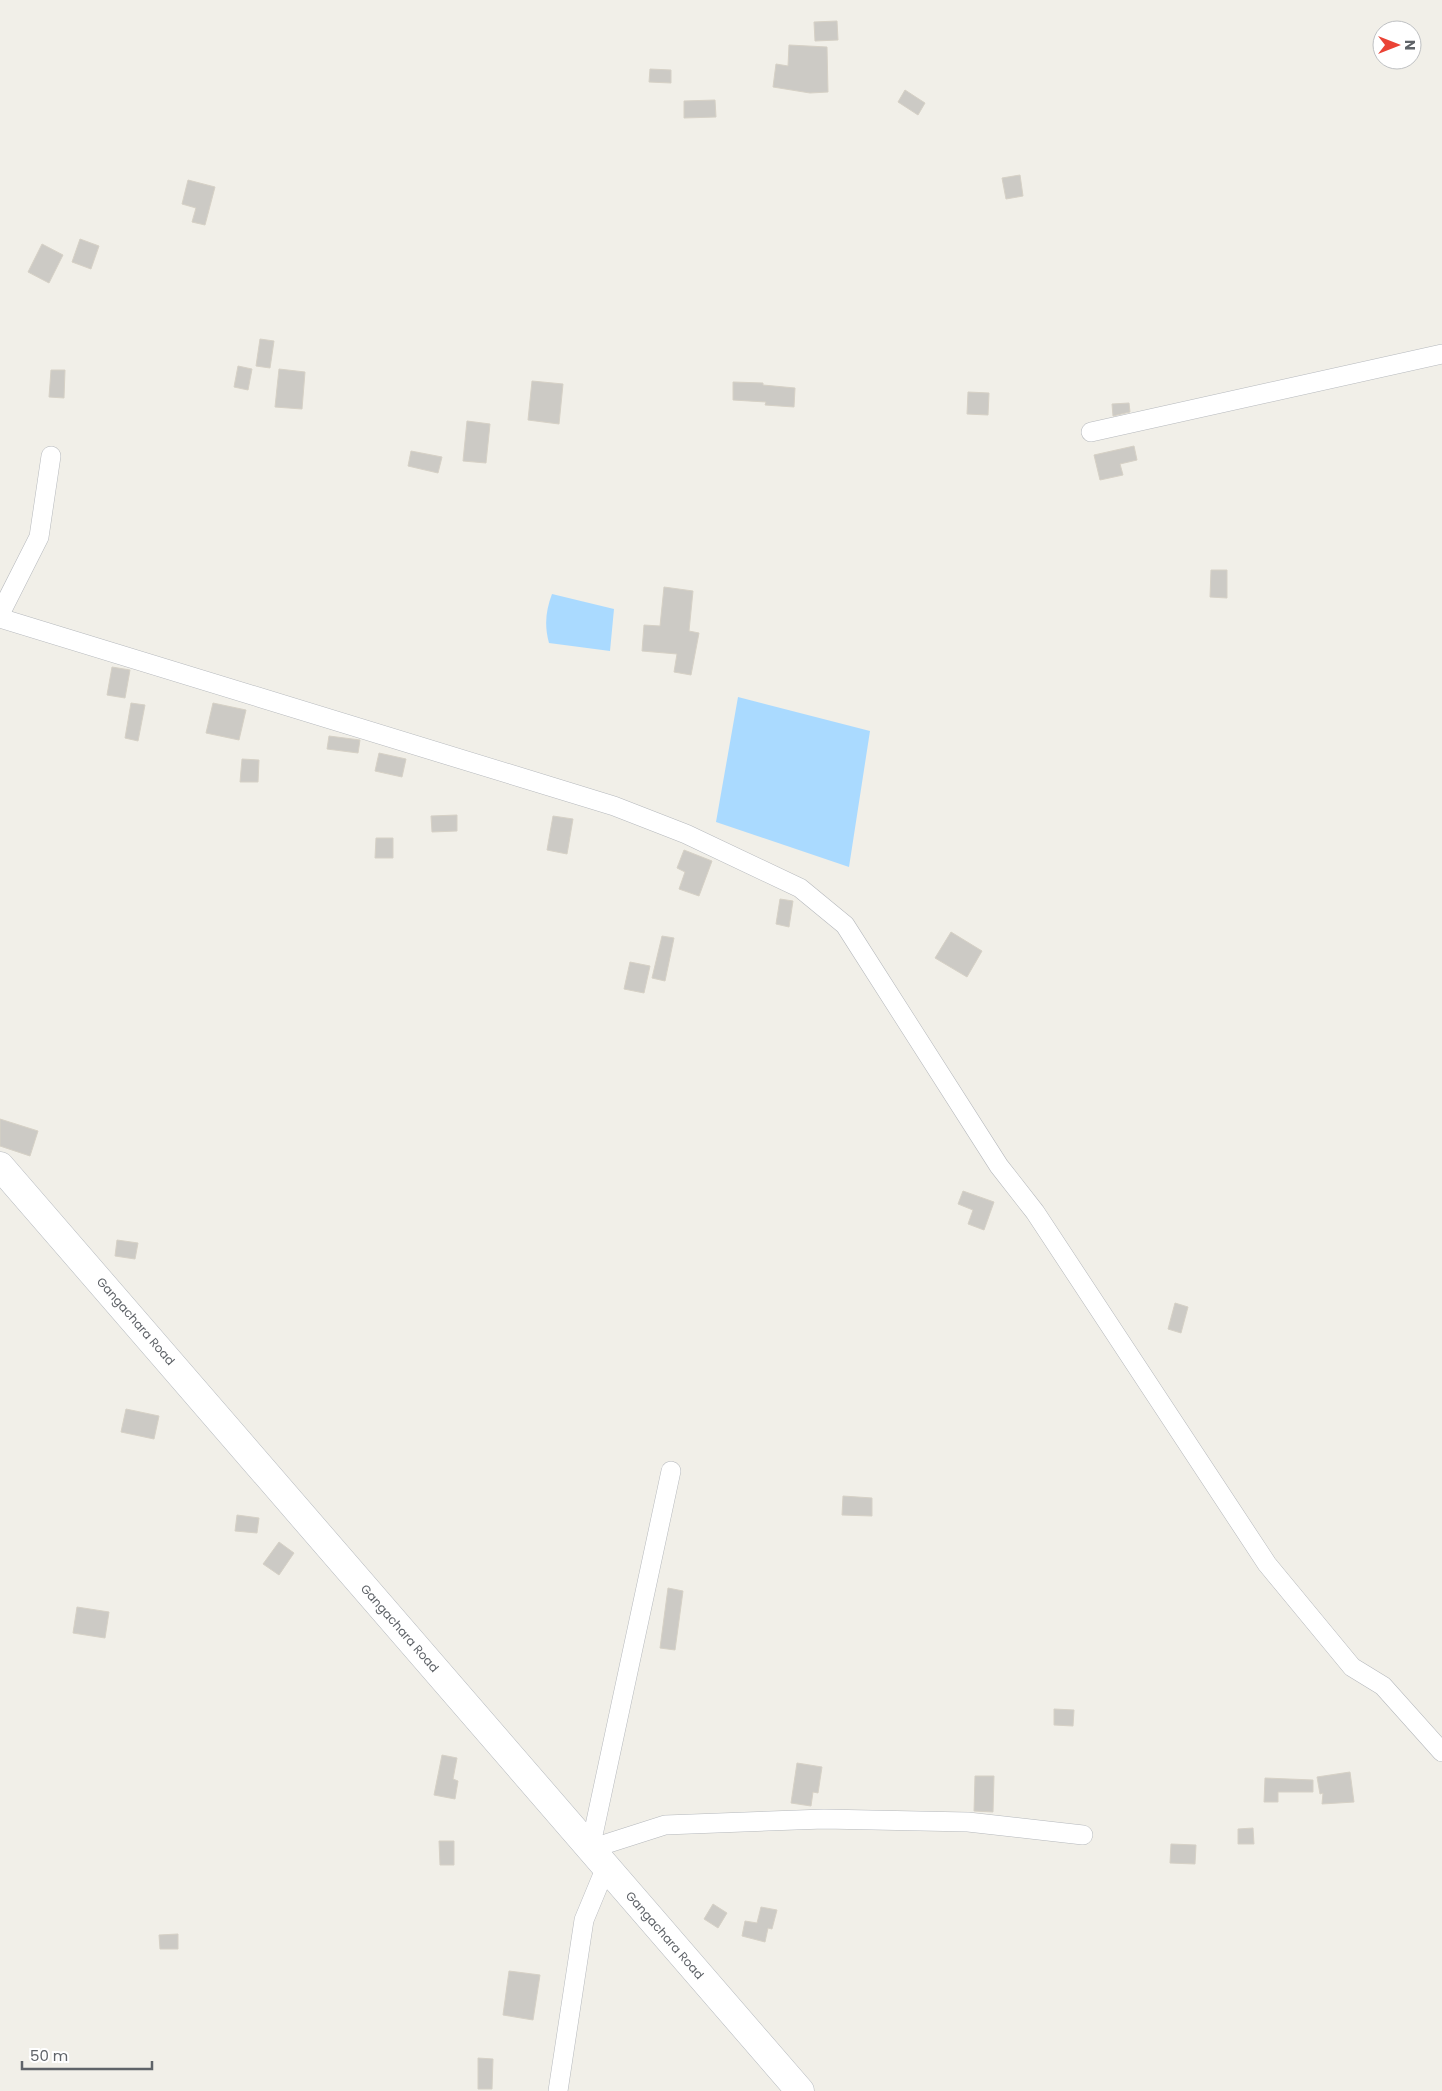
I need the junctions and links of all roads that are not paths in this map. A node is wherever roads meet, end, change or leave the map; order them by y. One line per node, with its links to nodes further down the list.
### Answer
1 (1442, 354): 2 (street)
2 (1091, 432)
3 (51, 456): 4 (street)
4 (0, 614)
5 (0, 618): 8 (street)
6 (0, 1166): 10 (main road, Gangachara Road)
7 (671, 1471): 10 (street)
8 (1442, 1752)
9 (1082, 1835): 10 (street)
10 (598, 1858): 11 (street); 12 (main road, Gangachara Road)
11 (558, 2091)
12 (800, 2091)

